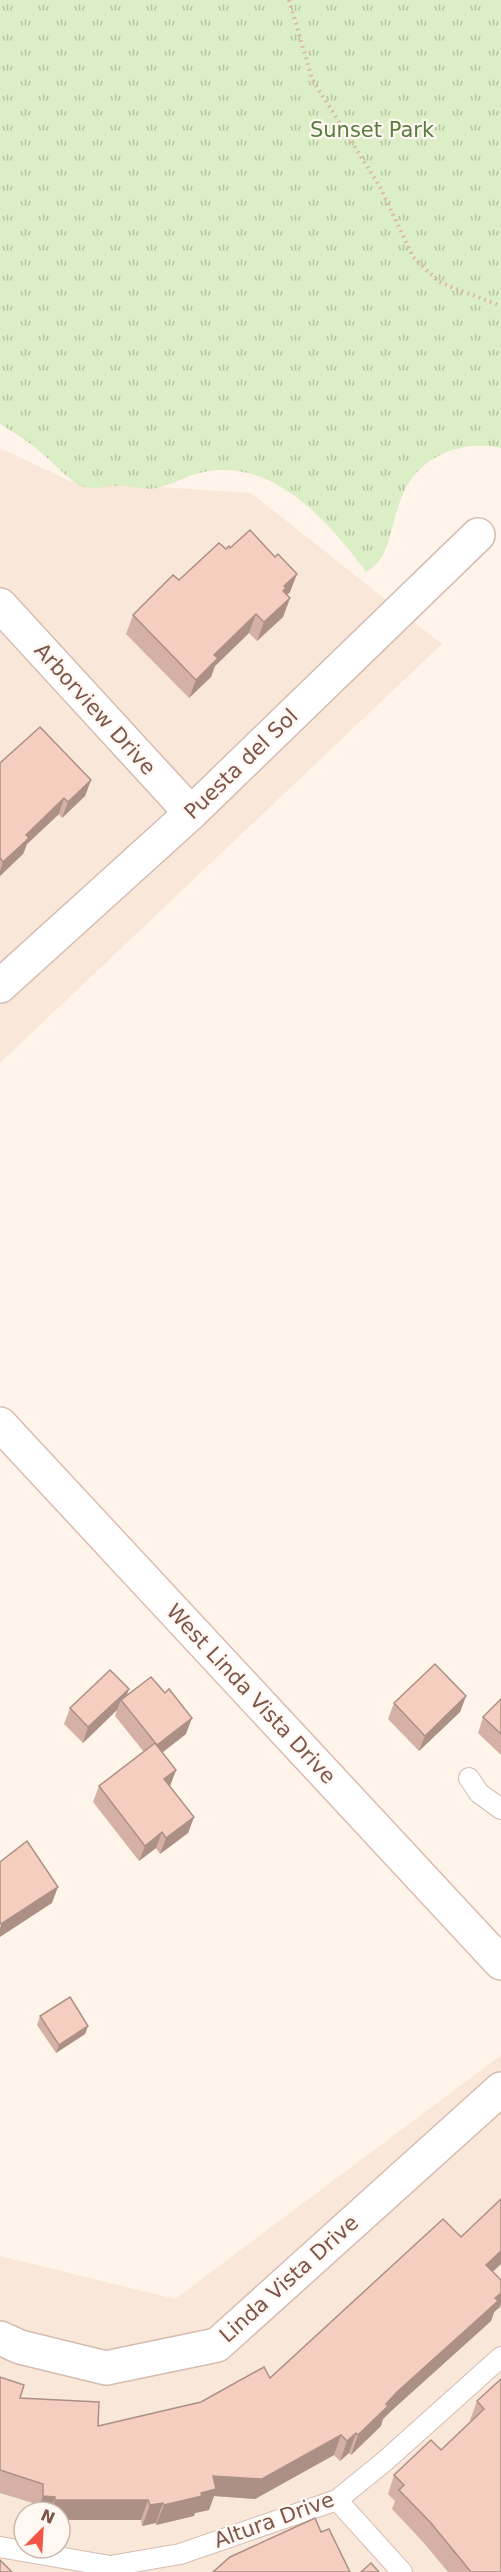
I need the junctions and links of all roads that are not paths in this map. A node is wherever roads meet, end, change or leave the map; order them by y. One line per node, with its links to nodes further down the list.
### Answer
1 (478, 535): 3 (street, Puesta del Sol)
2 (0, 605): 3 (street, Arborview Drive)
3 (191, 813): 4 (street, Puesta del Sol)
4 (0, 986)
5 (0, 1424): 8 (street, West Linda Vista Drive)
6 (469, 1778): 7 (lane)
7 (501, 1809)
8 (501, 1963)
9 (501, 2089): 10 (street, Linda Vista Drive)
10 (0, 2338)
11 (501, 2357): 12 (lane, Altura Drive)
12 (337, 2500): 14 (lane, Altura Drive); 15 (lane)
13 (0, 2547): 14 (lane, Altura Drive)
14 (110, 2569)
15 (402, 2572)

